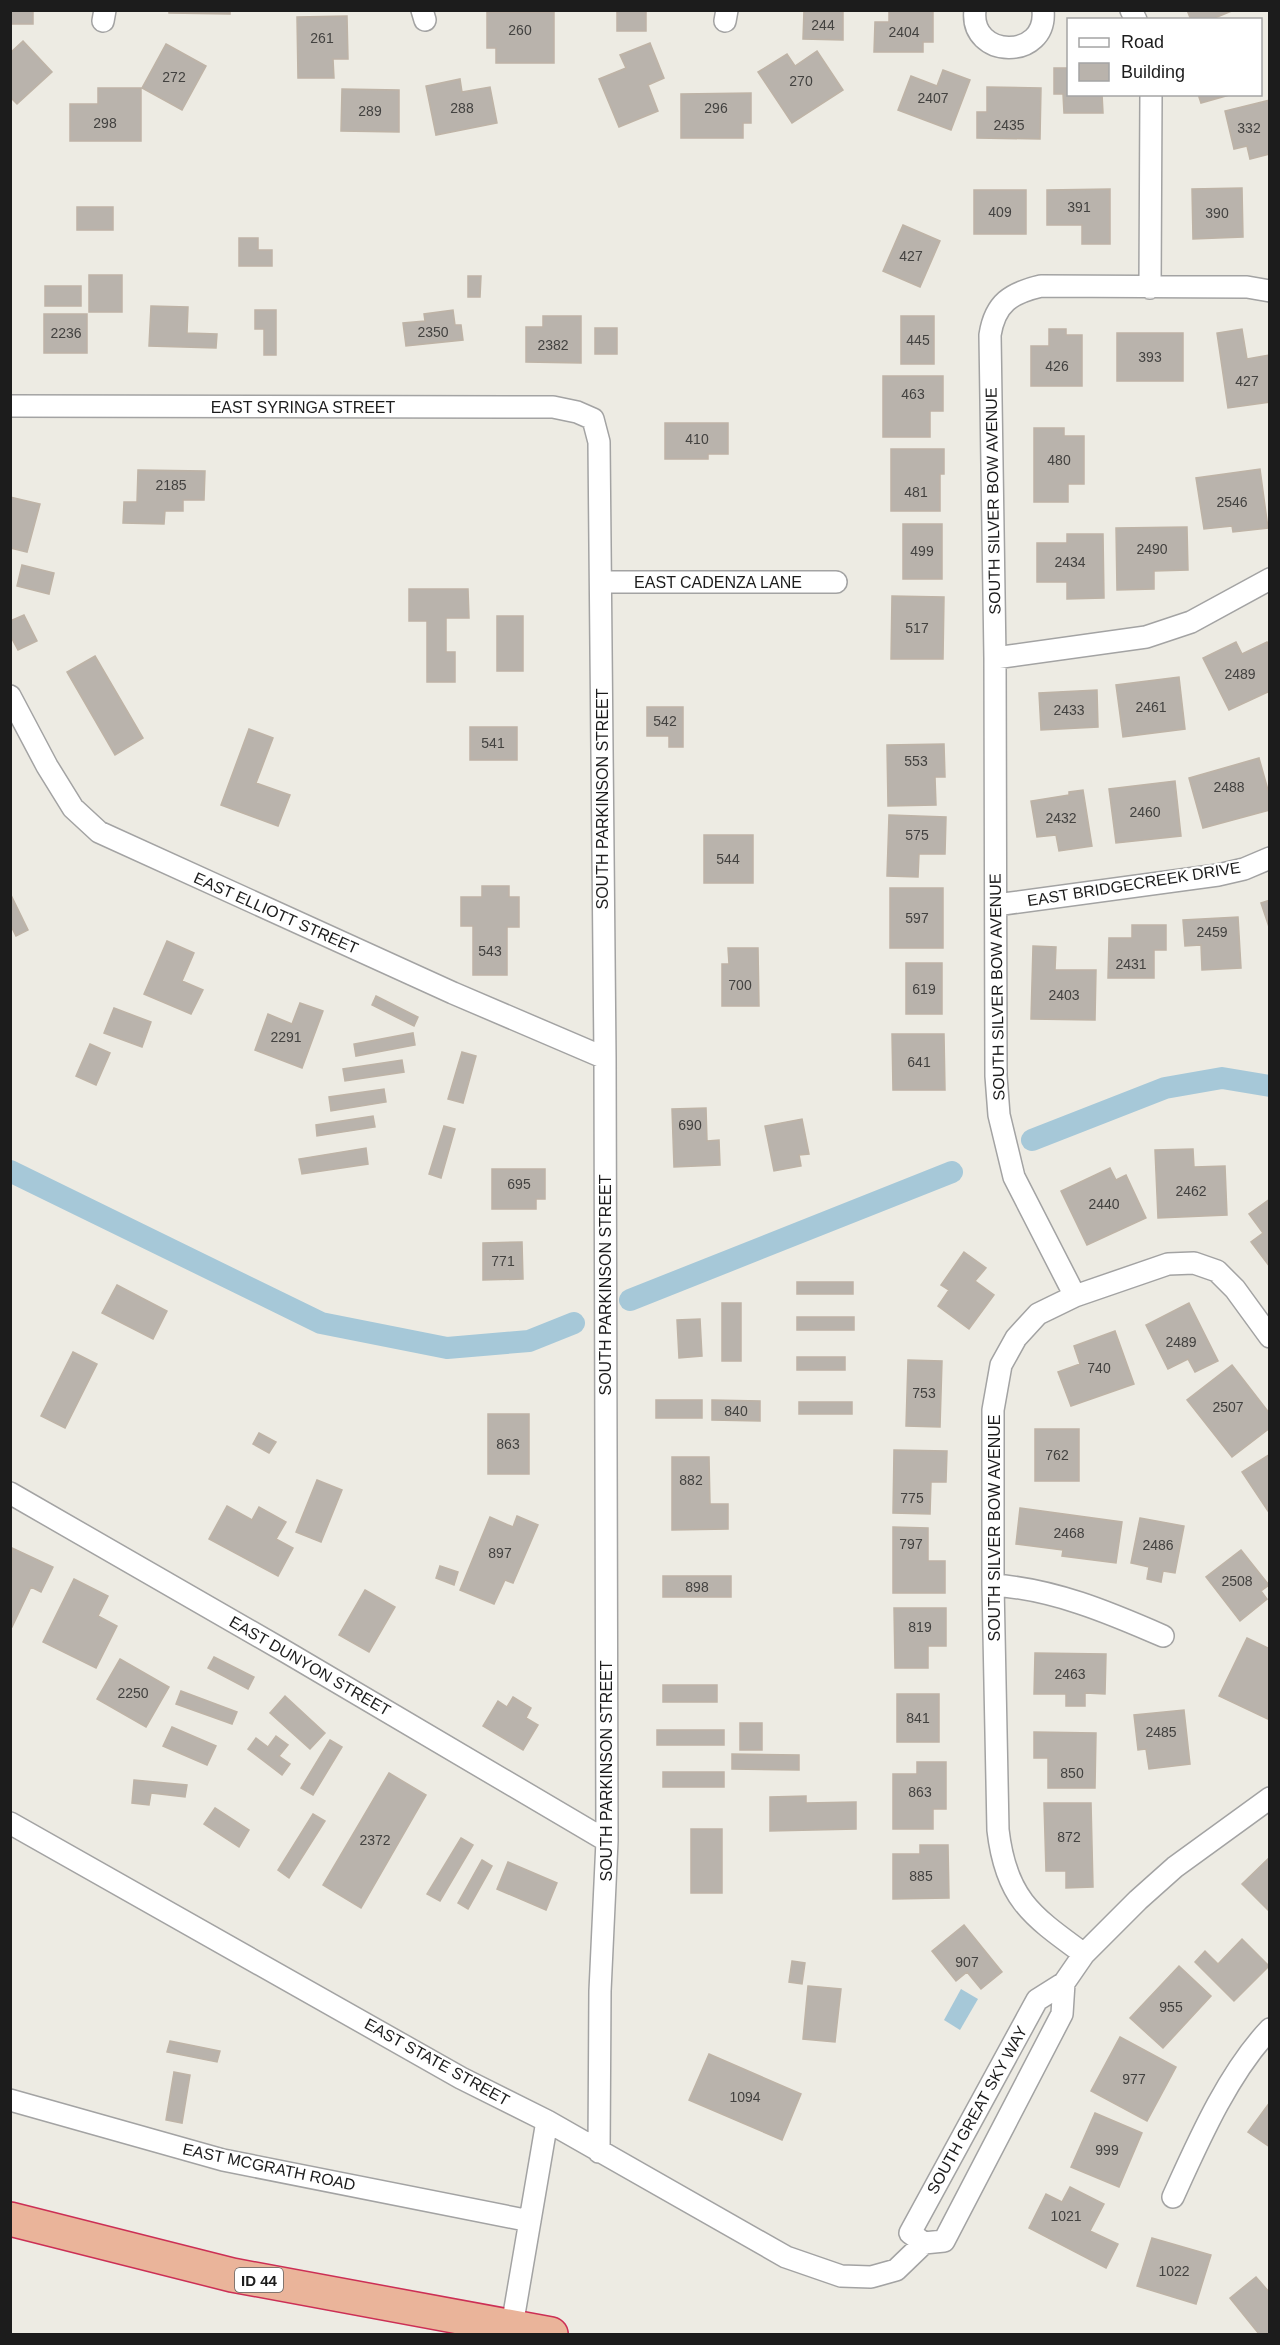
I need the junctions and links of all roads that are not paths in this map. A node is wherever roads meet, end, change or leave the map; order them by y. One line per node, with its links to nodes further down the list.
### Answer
1 (975, 10): 2 (street)
2 (1049, 13)
3 (1151, 96): 4 (street)
4 (1150, 288): 5 (street, SOUTH SILVER BOW AVENUE); 11 (street, SOUTH SILVER BOW AVENUE)
5 (1269, 291)
6 (10, 406): 7 (street, EAST SYRINGA STREET)
7 (593, 419): 9 (street, SOUTH PARKINSON STREET)
8 (1269, 579): 11 (street)
9 (601, 582): 10 (street, EAST CADENZA LANE); 15 (street, SOUTH PARKINSON STREET)
10 (836, 582)
11 (995, 658): 14 (street, SOUTH SILVER BOW AVENUE)
12 (10, 696): 15 (street, EAST ELLIOTT STREET)
13 (1269, 858): 14 (street, EAST BRIDGECREEK DRIVE)
14 (996, 904): 16 (street, SOUTH SILVER BOW AVENUE)
15 (604, 1058): 23 (street, SOUTH PARKINSON STREET)
16 (1075, 1296): 17 (street); 19 (street, SOUTH SILVER BOW AVENUE)
17 (1269, 1336)
18 (10, 1493): 23 (street, EAST DUNYON STREET)
19 (993, 1585): 20 (street); 24 (street, SOUTH SILVER BOW AVENUE)
20 (1163, 1636)
21 (1269, 1798): 24 (street, SOUTH GREAT SKY WAY)
22 (10, 1823): 28 (street, EAST STATE STREET)
23 (607, 1841): 29 (street, SOUTH PARKINSON STREET)
24 (1084, 1954): 25 (street, SOUTH GREAT SKY WAY)
25 (1064, 1983): 33 (street, SOUTH GREAT SKY WAY); 33 (street, SOUTH GREAT SKY WAY)
26 (1269, 2029): 30 (street)
27 (10, 2100): 32 (street, EAST MCGRATH ROAD)
28 (547, 2121): 29 (street, EAST STATE STREET); 32 (street)
29 (599, 2152): 34 (street, EAST STATE STREET)
30 (1173, 2197)
31 (10, 2219): 35 (highway, ID 44)
32 (530, 2221): 35 (street)
33 (924, 2243): 34 (street, SOUTH GREAT SKY WAY)
34 (871, 2277)
35 (512, 2326): 36 (highway, ID 44)
36 (551, 2334)

